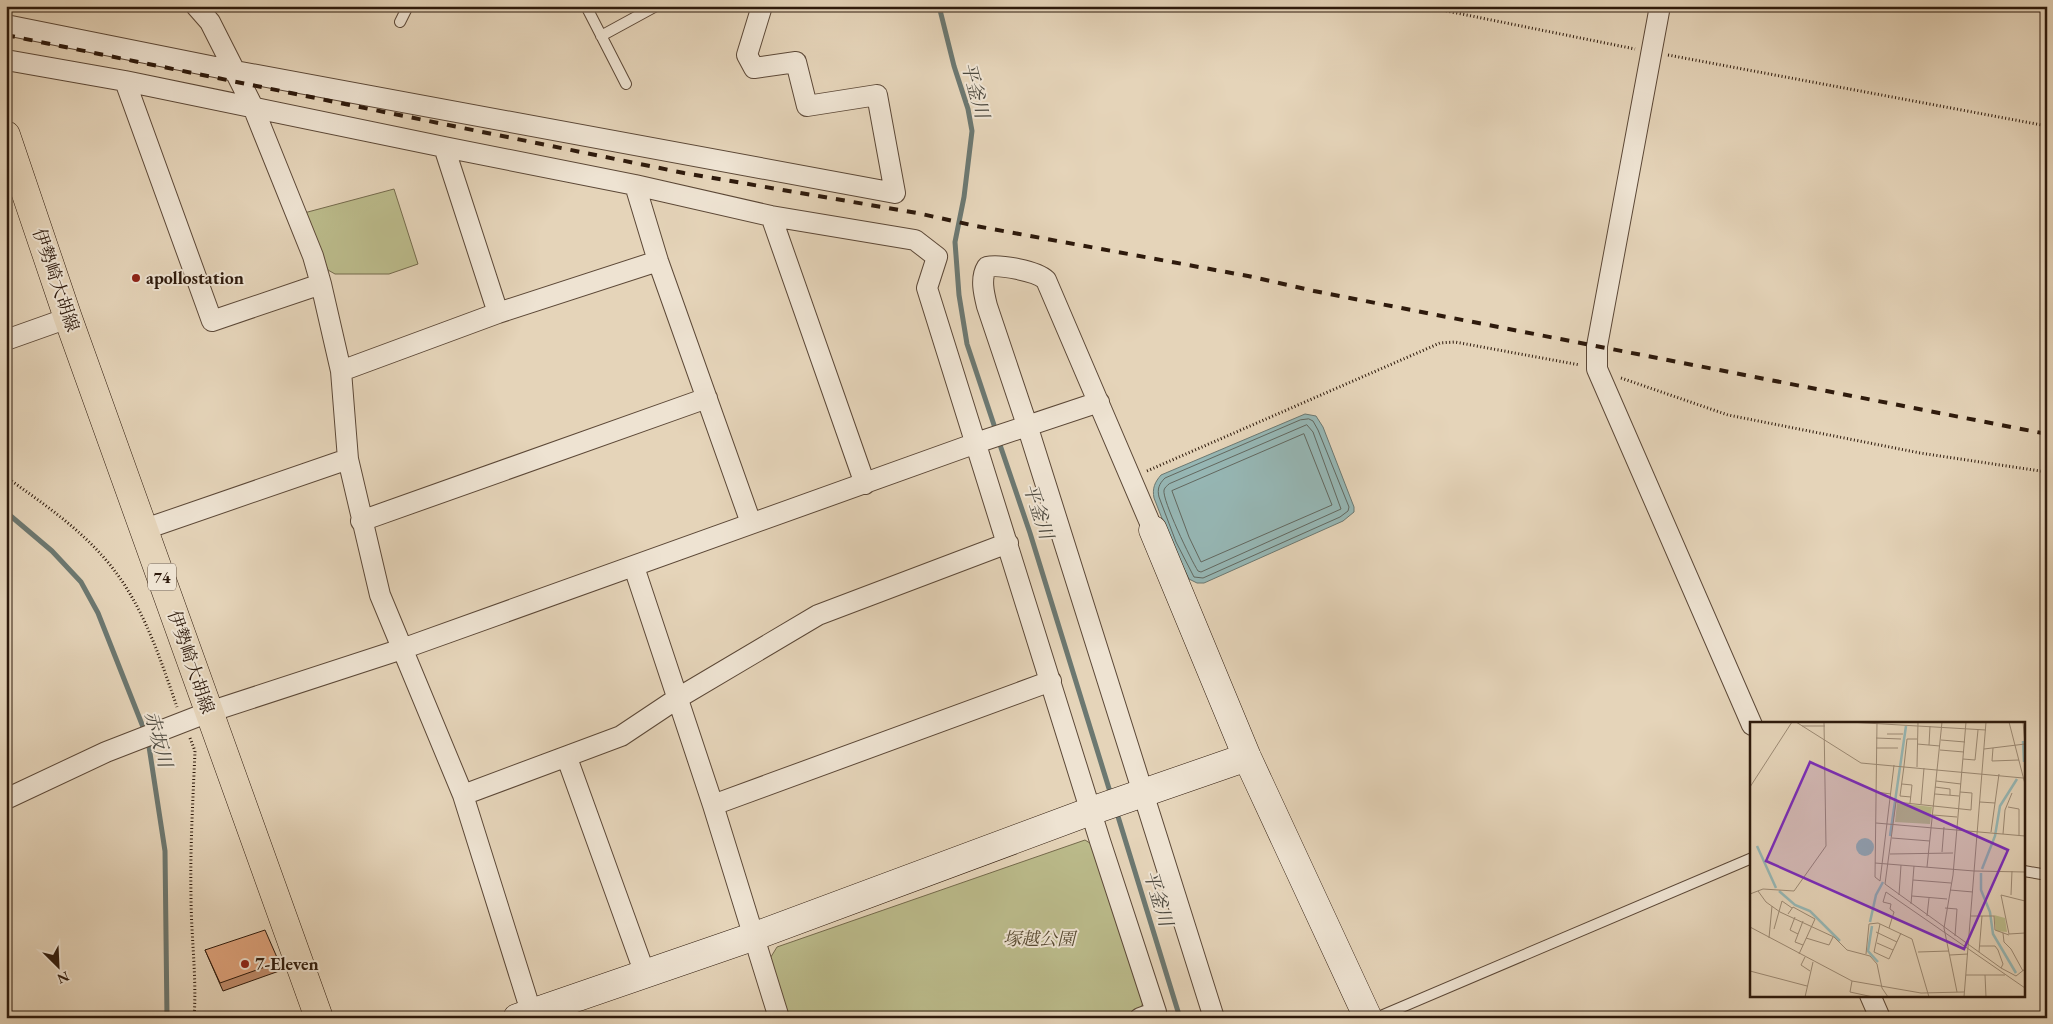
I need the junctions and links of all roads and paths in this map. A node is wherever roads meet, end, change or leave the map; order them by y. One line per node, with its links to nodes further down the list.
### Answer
1 (196, 6): 13 (street)
2 (408, 6): 8 (lane)
3 (586, 6): 10 (lane)
4 (656, 6): 10 (lane)
5 (762, 6): 13 (street)
6 (1422, 6): 11 (path)
7 (1660, 6): 11 (street)
8 (400, 22)
9 (6, 25): 13 (street)
10 (602, 36): 15 (lane)
11 (1652, 52): 17 (path); 27 (street)
12 (6, 60): 14 (street)
13 (235, 71): 16 (street)
14 (125, 80): 16 (street); 23 (street)
15 (626, 84)
16 (253, 107): 19 (street); 23 (street)
17 (2047, 126)
18 (6, 135): 25 (main road, 伊勢崎大胡線 / 74)
19 (444, 147): 20 (street); 24 (street)
20 (635, 185): 21 (street); 22 (street)
21 (771, 216): 32 (street); 37 (street)
22 (658, 261): 24 (street); 29 (street)
23 (321, 284): 28 (street)
24 (498, 313): 28 (street)
25 (68, 318): 26 (street); 40 (main road, 伊勢崎大胡線 / 74)
26 (6, 340)
27 (1597, 369): 34 (path); 36 (path); 48 (street)
28 (341, 371): 33 (street)
29 (707, 398): 38 (street); 39 (street)
30 (1098, 402): 31 (street); 31 (street); 36 (street)
31 (1023, 426): 32 (street); 53 (street)
32 (979, 442): 37 (street); 42 (street)
33 (348, 460): 38 (street); 40 (street)
34 (2047, 472)
35 (6, 477): 49 (path)
36 (1132, 478): 41 (street)
37 (866, 484): 39 (street)
38 (361, 521): 44 (street)
39 (752, 523): 43 (street)
40 (145, 529): 47 (main road, 伊勢崎大胡線 / 74)
41 (1153, 530): 50 (street)
42 (1008, 543): 45 (street); 46 (street)
43 (634, 567): 44 (street); 46 (street)
44 (402, 649): 47 (street); 52 (street)
45 (1051, 681): 55 (street); 56 (street)
46 (678, 698): 51 (street); 55 (street)
47 (209, 712): 49 (street); 65 (main road, 伊勢崎大胡線 / 74)
48 (1750, 722)
49 (180, 724): 54 (street); 64 (path)
50 (1247, 757): 53 (street); 69 (street)
51 (567, 758): 52 (street); 61 (street)
52 (463, 795): 63 (street)
53 (1137, 796): 56 (street); 68 (street)
54 (6, 799)
55 (713, 805): 60 (street)
56 (1096, 810): 60 (street); 67 (street)
57 (1750, 859): 70 (lane)
58 (2026, 871): 59 (lane)
59 (2047, 875)
60 (754, 936): 61 (street); 66 (street)
61 (645, 974): 63 (street)
62 (1870, 996): 71 (street)
63 (527, 1016)
64 (194, 1018)
65 (319, 1018)
66 (780, 1018)
67 (1140, 1018)
68 (1214, 1018)
69 (1368, 1018)
70 (1376, 1018)
71 (1880, 1018)

